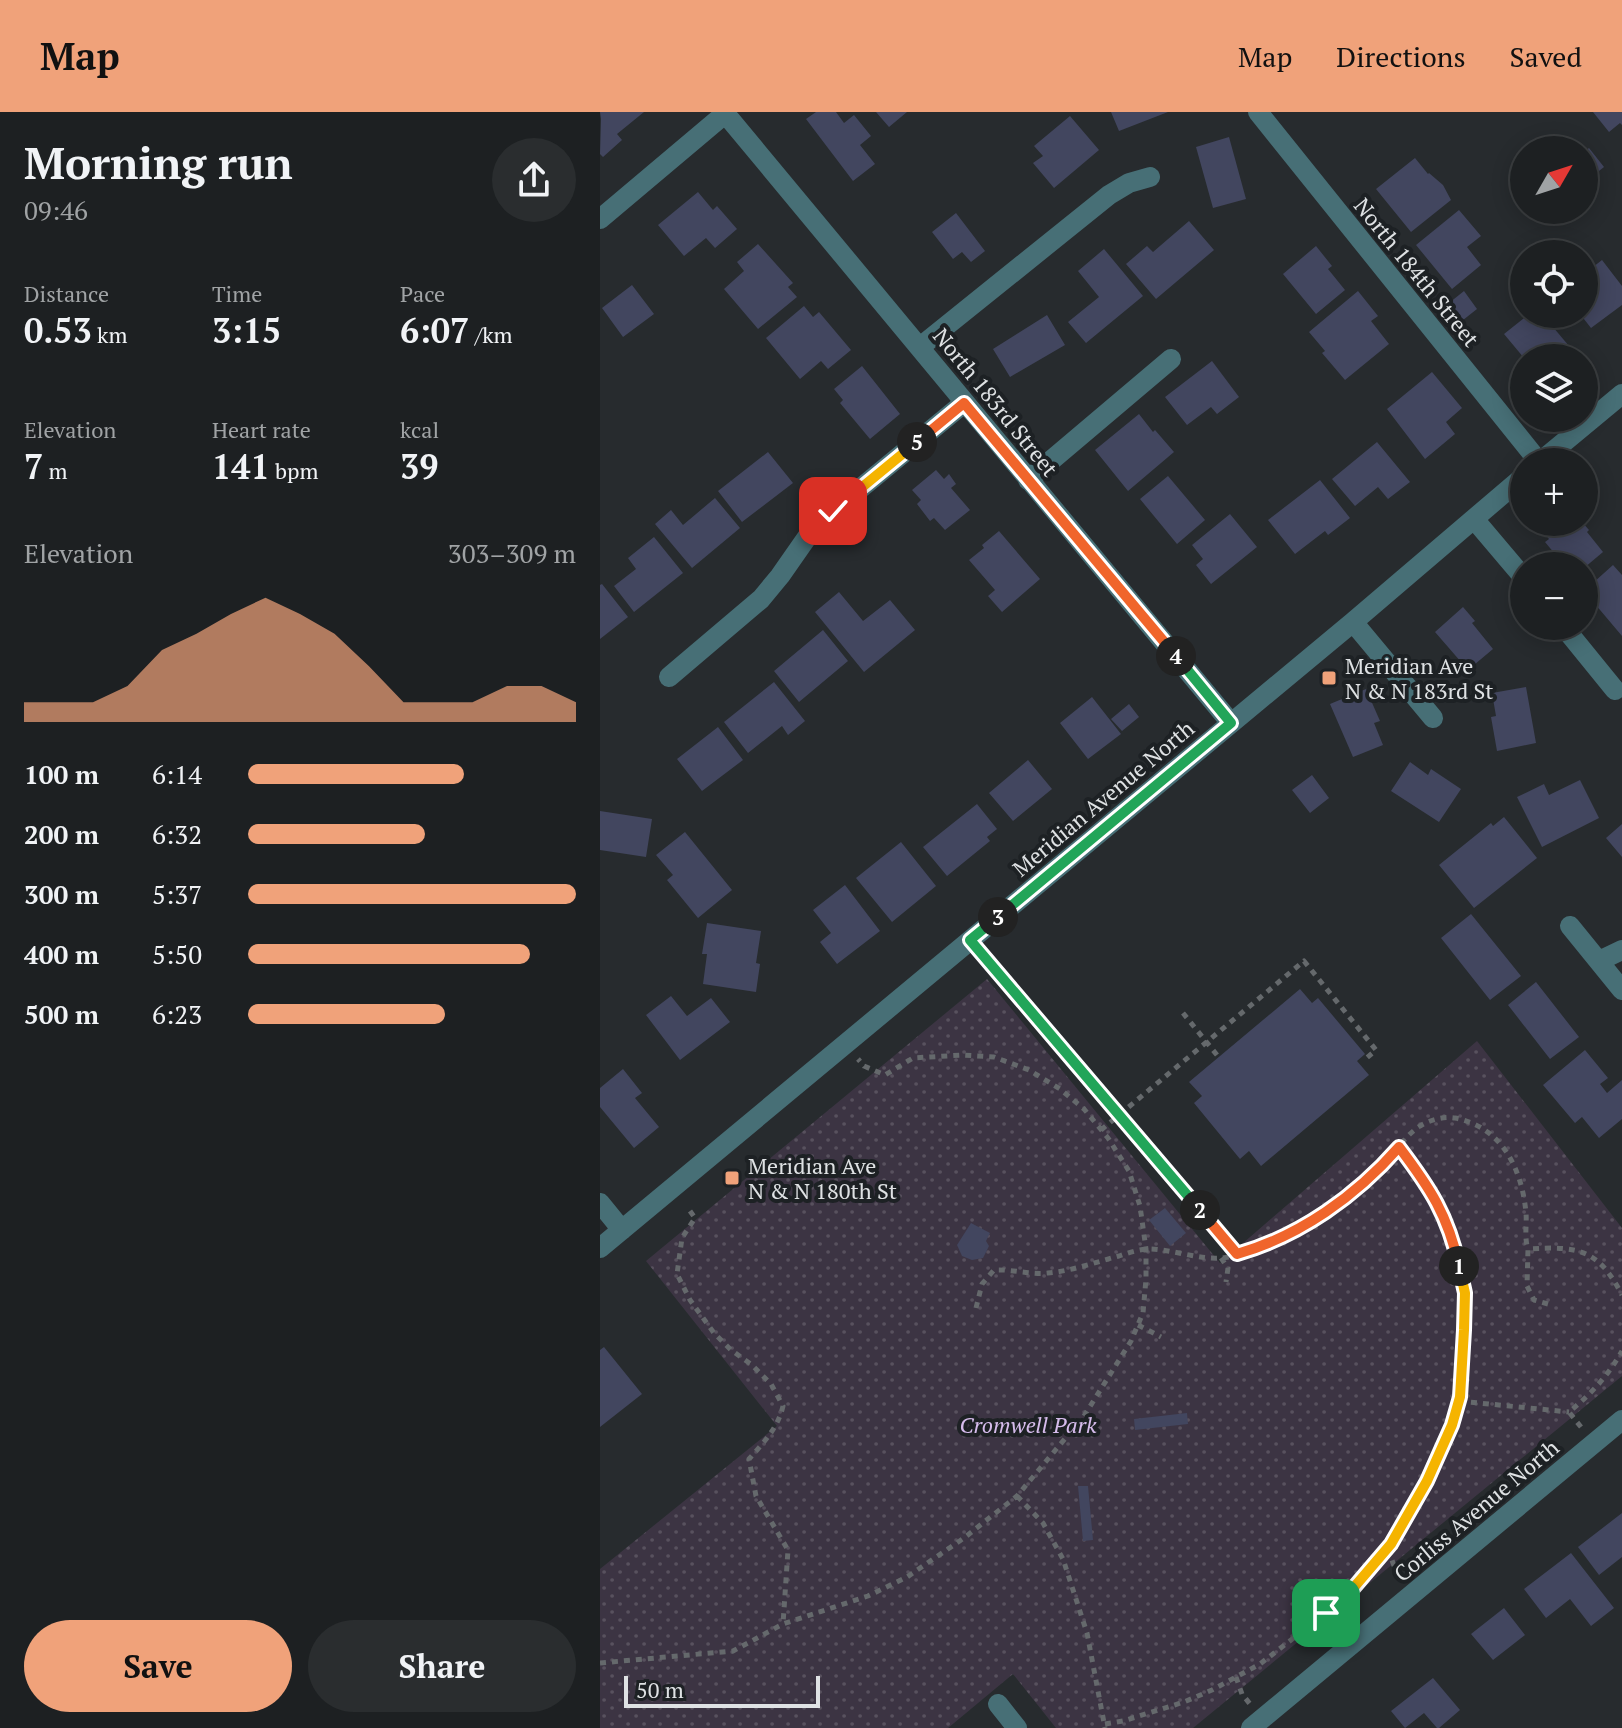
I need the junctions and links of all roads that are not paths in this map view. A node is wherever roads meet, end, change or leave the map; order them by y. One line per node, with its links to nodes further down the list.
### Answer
1 (726, 112): 4 (street); 5 (street, North 183rd Street)
2 (1258, 112): 9 (street, North 184th Street)
3 (1150, 177): 5 (street)
4 (600, 219)
5 (920, 347): 8 (street, North 183rd Street)
6 (1171, 359): 11 (street)
7 (1622, 394): 10 (street)
8 (964, 403): 11 (street, North 183rd Street); 17 (street)
9 (1528, 448)
10 (1556, 448)
11 (1028, 480): 20 (street, North 183rd Street)
12 (1510, 488): 13 (street, Meridian Avenue North)
13 (1474, 519): 14 (street); 15 (street, Meridian Avenue North)
14 (1510, 561)
15 (1353, 622): 19 (street); 20 (street, Meridian Avenue North)
16 (1574, 640): 18 (street)
17 (669, 677)
18 (1615, 690)
19 (1433, 718)
20 (1231, 723): 26 (street, Meridian Avenue North)
21 (1570, 926): 23 (street)
22 (1622, 950): 23 (street)
23 (1599, 961): 24 (street)
24 (1622, 990)
25 (600, 1203): 26 (street)
26 (622, 1230): 27 (street, Meridian Avenue North)
27 (600, 1248)
28 (1622, 1420): 31 (street, Corliss Avenue North)
29 (998, 1704): 30 (street)
30 (1017, 1728)
31 (1251, 1728)

